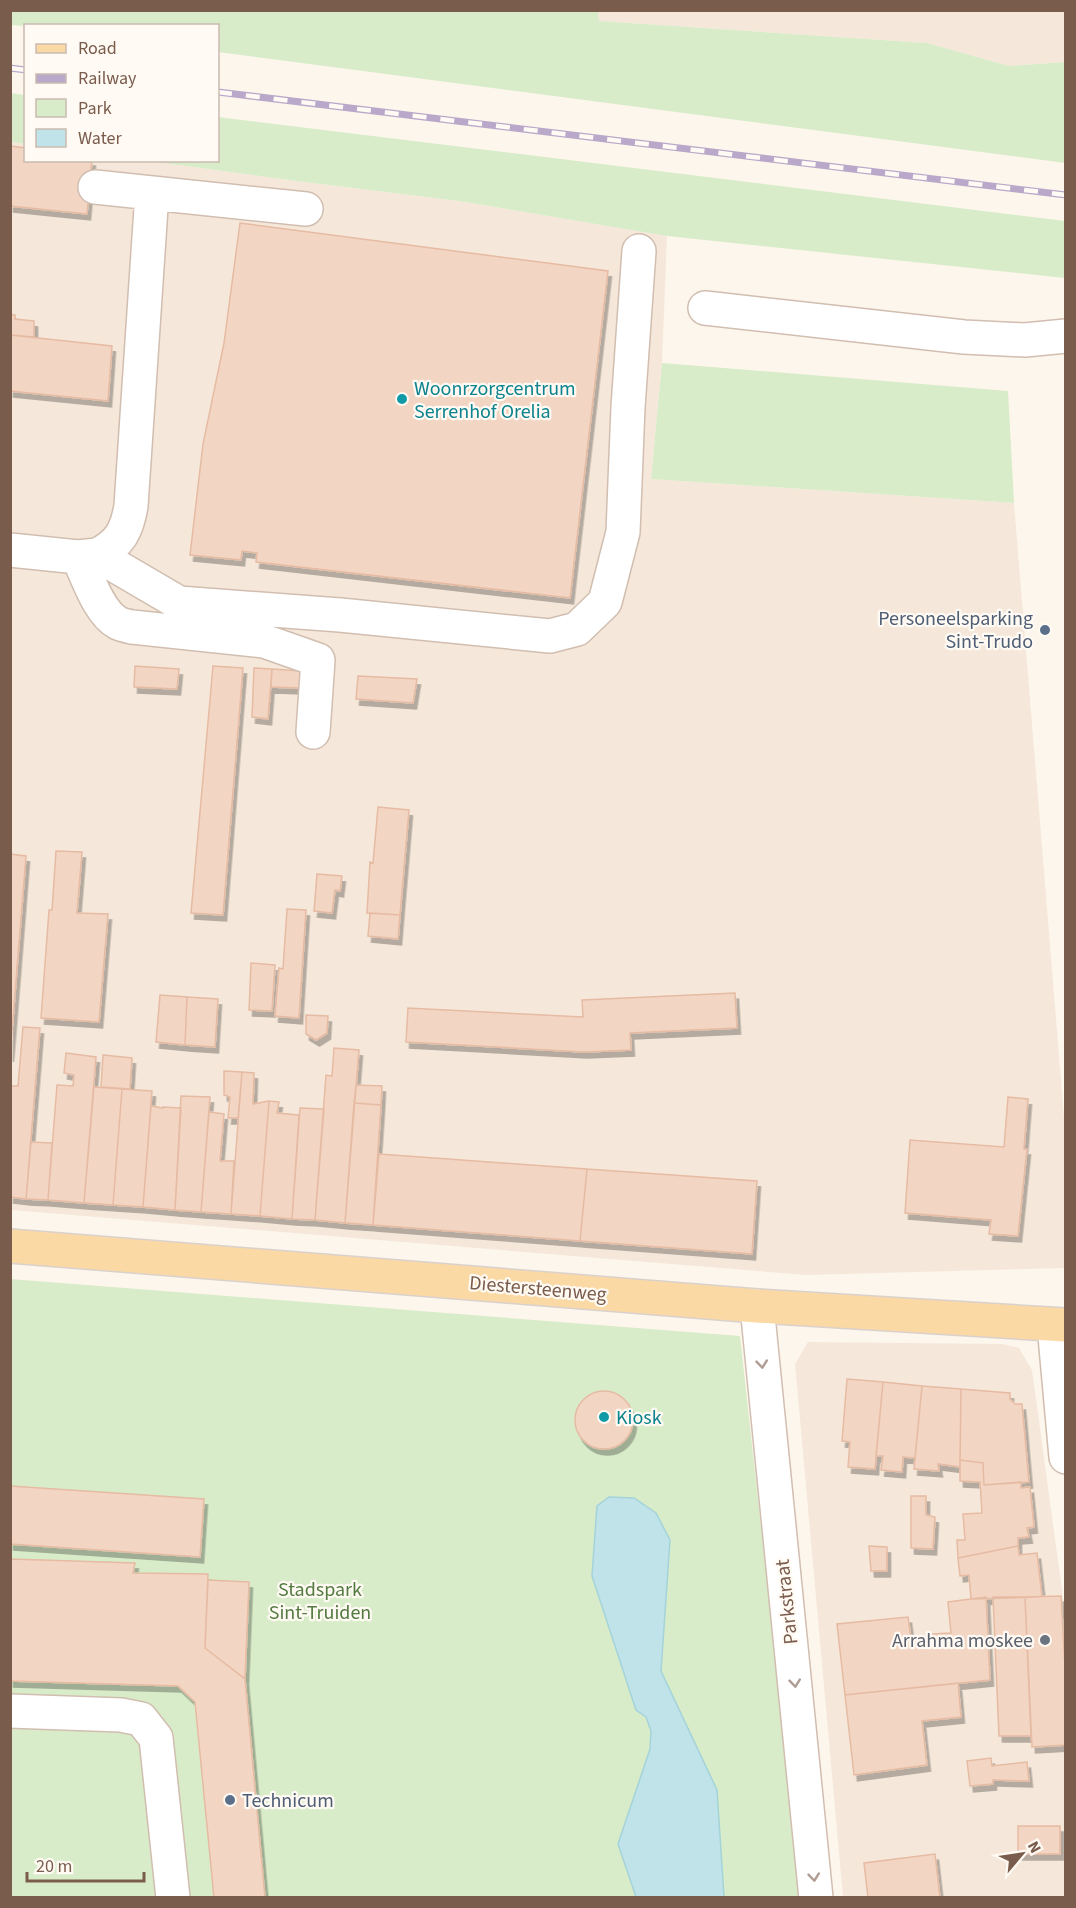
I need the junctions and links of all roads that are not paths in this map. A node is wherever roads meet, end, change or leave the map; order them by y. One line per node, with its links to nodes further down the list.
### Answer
1 (95, 187): 2 (street)
2 (152, 193): 3 (street); 8 (street)
3 (306, 209)
4 (639, 251): 8 (street)
5 (705, 308): 6 (street)
6 (1065, 336)
7 (10, 550): 8 (street)
8 (87, 556): 9 (street)
9 (313, 732)
10 (10, 1246): 11 (main road, Diestersteenweg)
11 (757, 1306): 12 (main road, Diestersteenweg); 16 (street, Parkstraat, one-way to 16)
12 (1060, 1325): 13 (street)
13 (1065, 1457)
14 (10, 1711): 15 (street)
15 (173, 1898)
16 (816, 1898)

